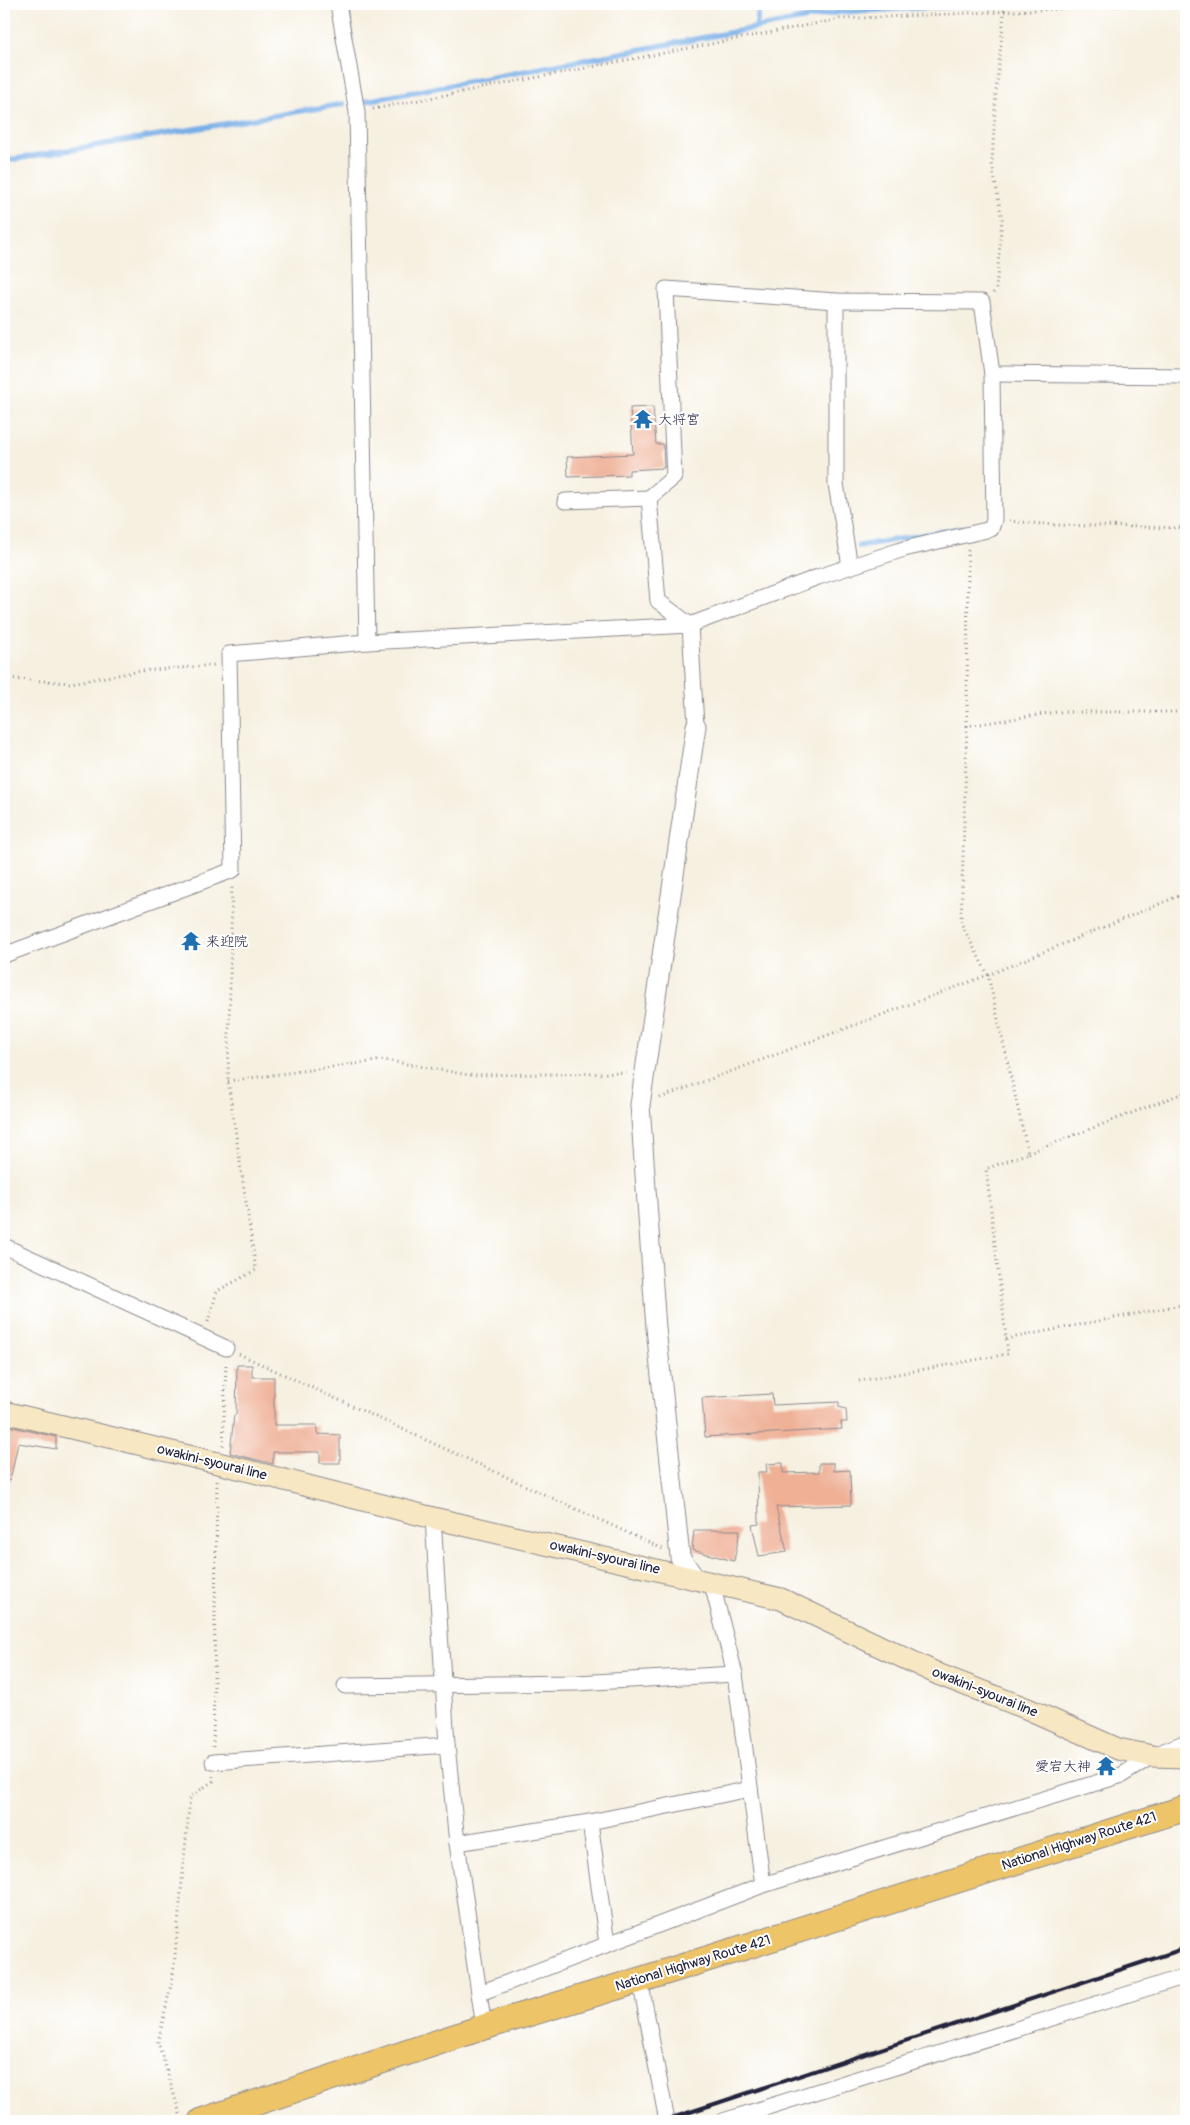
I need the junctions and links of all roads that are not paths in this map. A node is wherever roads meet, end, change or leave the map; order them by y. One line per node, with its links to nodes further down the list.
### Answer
1 (338, 4): 9 (street)
2 (836, 302): 3 (street); 5 (street); 7 (street)
3 (992, 374): 4 (street); 7 (street)
4 (1186, 376)
5 (649, 498): 6 (street); 8 (street)
6 (564, 500)
7 (850, 566): 8 (street)
8 (690, 625): 9 (street); 10 (street)
9 (367, 642): 11 (street)
10 (696, 726): 16 (street)
11 (4, 955)
12 (4, 1246): 13 (street)
13 (226, 1348)
14 (4, 1412): 15 (main road, owakini-syourai line)
15 (433, 1518): 16 (main road, owakini-syourai line); 18 (street)
16 (704, 1581): 17 (street); 22 (main road, owakini-syourai line)
17 (735, 1674): 18 (street); 25 (street)
18 (442, 1684): 19 (street); 21 (street)
19 (345, 1686)
20 (1186, 1742): 22 (street)
21 (447, 1745): 24 (street); 28 (street)
22 (1152, 1756): 23 (main road, owakini-syourai line); 29 (street)
23 (1186, 1757)
24 (213, 1762)
25 (750, 1789): 27 (street); 29 (street)
26 (1186, 1808): 32 (highway, National Highway Route 421)
27 (590, 1822): 28 (street); 30 (street)
28 (457, 1843): 33 (street)
29 (763, 1885): 30 (street)
30 (607, 1944): 33 (street)
31 (1186, 1976): 37 (street)
32 (640, 1980): 34 (highway, National Highway Route 421); 36 (street)
33 (480, 1993): 34 (street)
34 (484, 2027): 35 (highway, National Highway Route 421)
35 (201, 2121)
36 (667, 2121)
37 (723, 2121)

